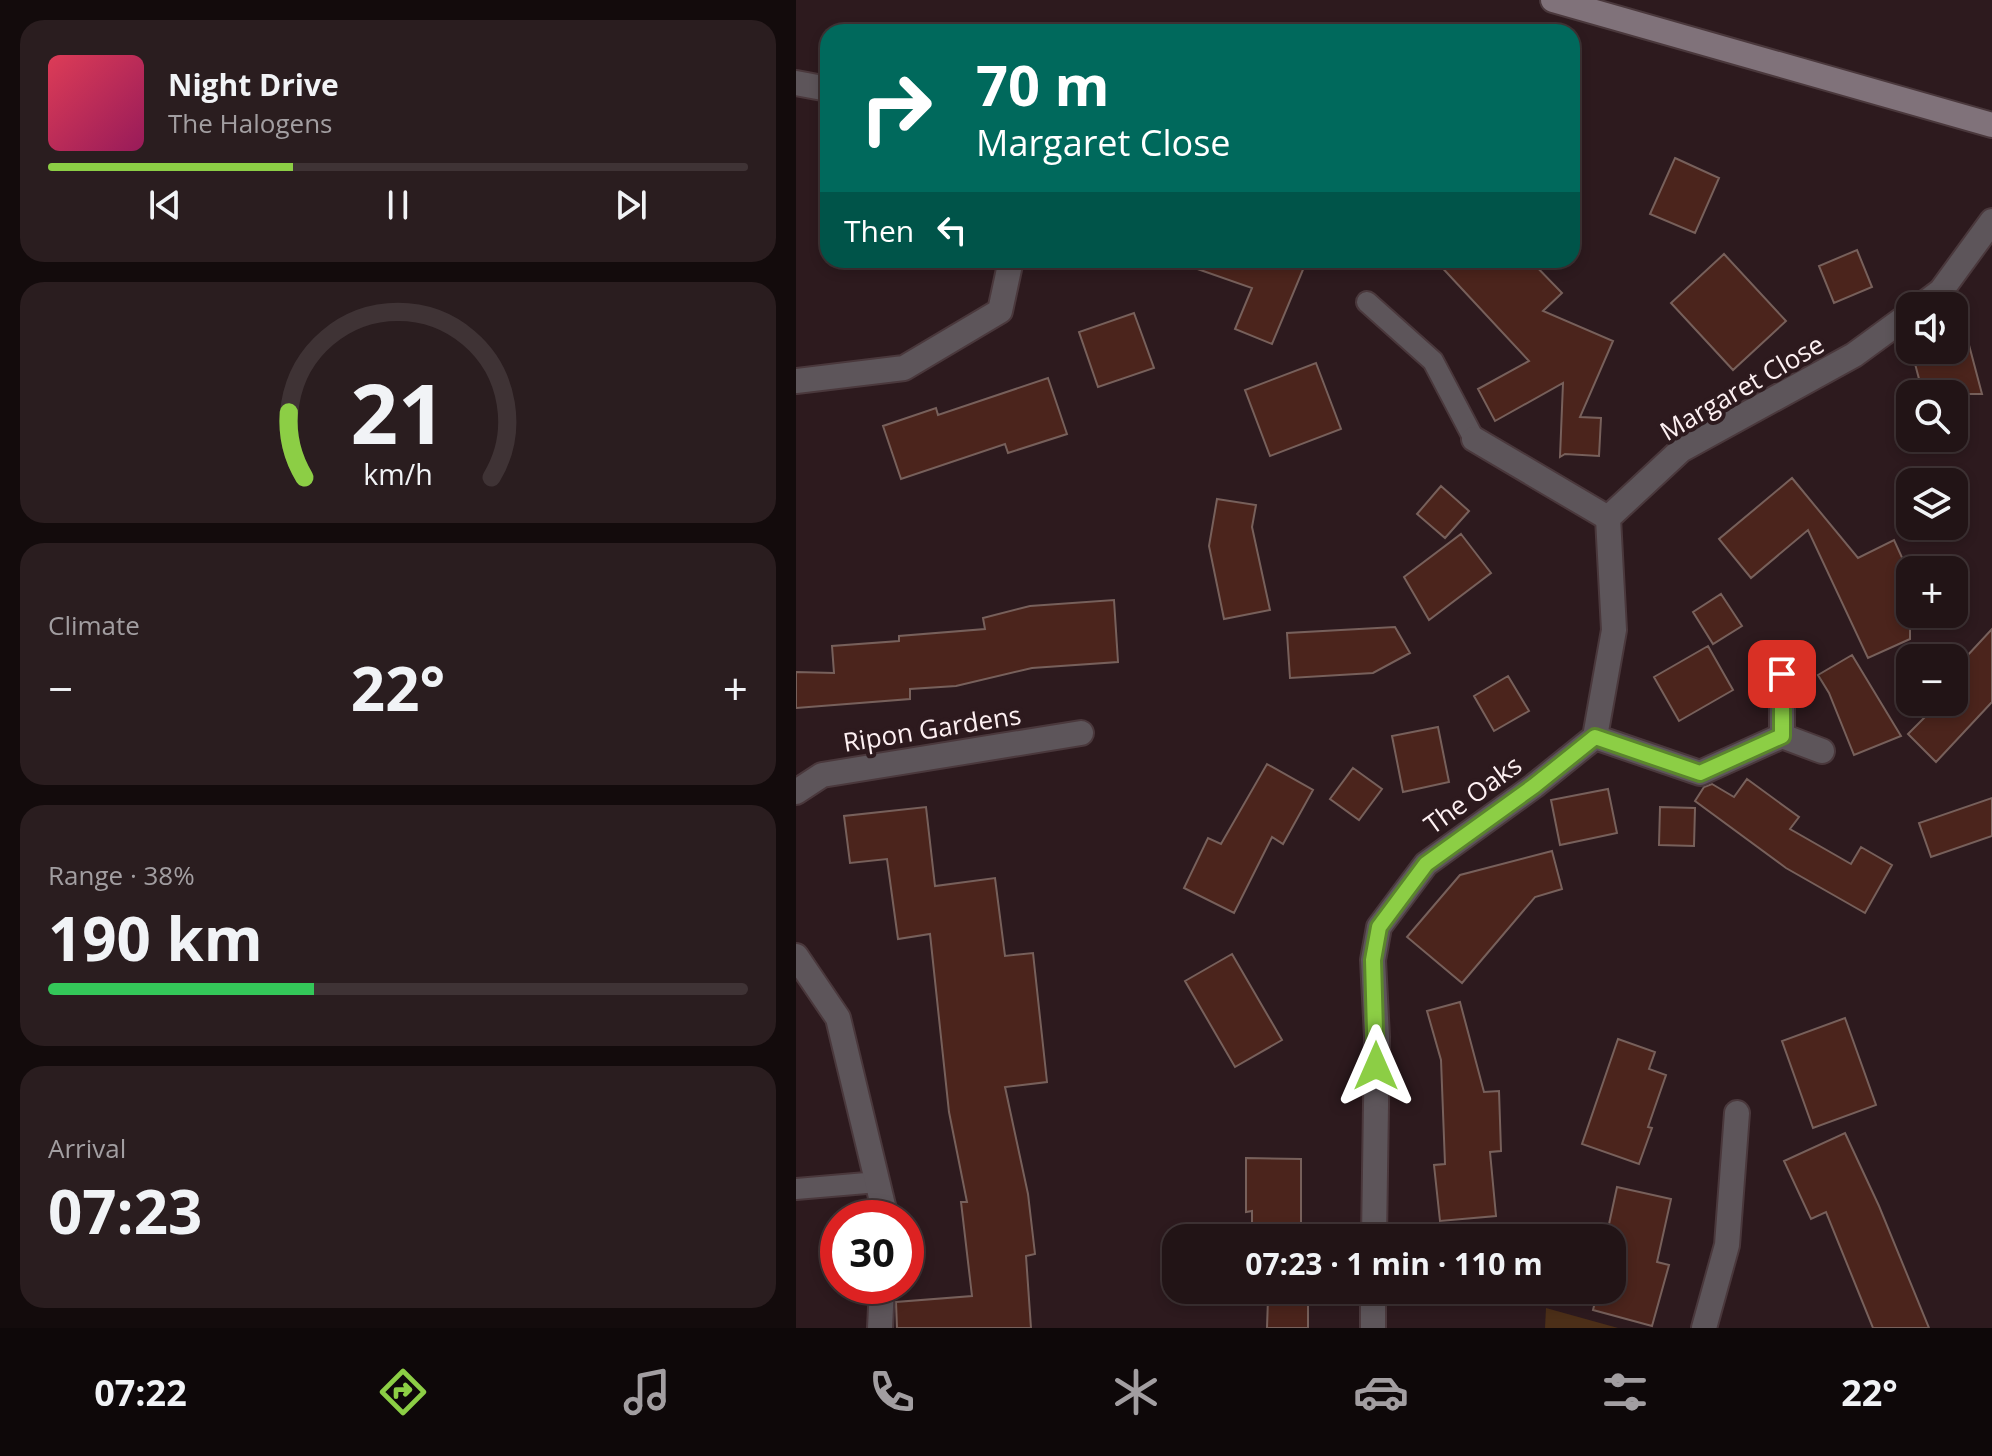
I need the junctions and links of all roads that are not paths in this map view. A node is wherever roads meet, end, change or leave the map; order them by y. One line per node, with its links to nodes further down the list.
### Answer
1 (1553, 0): 4 (main road)
2 (796, 83): 3 (street)
3 (820, 88)
4 (1992, 125)
5 (1990, 229): 7 (street)
6 (1009, 268): 10 (street)
7 (1940, 292)
8 (1367, 302): 11 (lane)
9 (1896, 324): 12 (street, Margaret Close)
10 (796, 381)
11 (1474, 439): 12 (street)
12 (1608, 518): 16 (street)
13 (1782, 674): 15 (street)
14 (1081, 733): 18 (street, Ripon Gardens)
15 (1782, 736): 16 (street); 17 (street)
16 (1595, 737): 24 (street, The Oaks)
17 (1822, 751)
18 (796, 792)
19 (796, 956): 21 (street)
20 (1737, 1113): 29 (street)
21 (878, 1182): 22 (lane); 23 (street)
22 (796, 1189)
23 (882, 1200)
24 (1374, 1224)
25 (881, 1304): 27 (street)
26 (1373, 1304): 28 (street)
27 (880, 1328)
28 (1373, 1328)
29 (1704, 1328)

